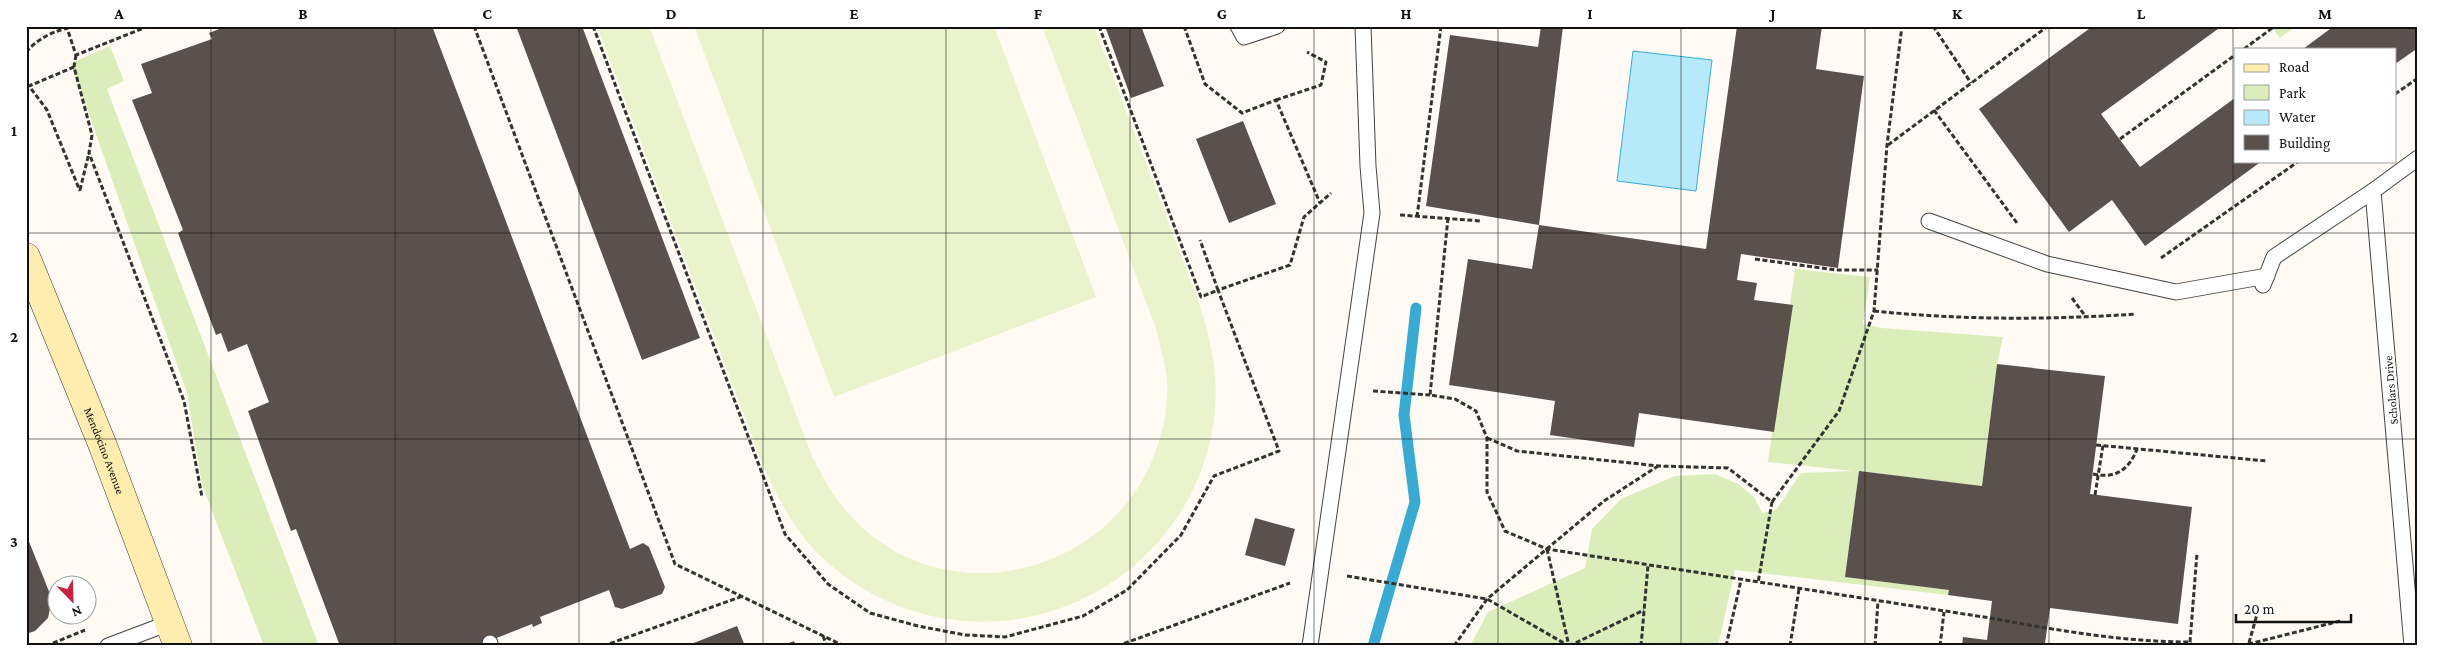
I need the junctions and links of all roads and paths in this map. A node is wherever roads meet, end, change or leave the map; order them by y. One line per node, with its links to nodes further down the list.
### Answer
1 (149, 26): 17 (path)
2 (474, 26): 68 (path)
3 (593, 26): 44 (path)
4 (1099, 26): 44 (path)
5 (1184, 26): 23 (path)
6 (1238, 26): 7 (lane)
7 (1277, 26)
8 (1363, 26): 33 (lane)
9 (1440, 26): 34 (path)
10 (1902, 26): 26 (path)
11 (1932, 26): 21 (path)
12 (2048, 26): 21 (path)
13 (2275, 26): 14 (path)
14 (2245, 48)
15 (26, 52): 17 (path)
16 (1307, 52): 23 (path)
17 (76, 55): 19 (path)
18 (2234, 56): 25 (path)
19 (74, 67): 27 (path); 27 (path)
20 (2418, 78): 22 (path)
21 (1971, 83): 24 (path)
22 (2396, 93)
23 (1276, 100): 32 (path)
24 (1934, 110): 26 (path); 42 (path)
25 (2120, 139)
26 (1887, 145): 43 (path)
27 (89, 153): 59 (path)
28 (2418, 158): 30 (lane)
29 (2298, 162): 40 (path)
30 (2373, 191): 42 (lane); 97 (lane, Scholars Drive)
31 (1331, 193): 32 (path)
32 (1320, 203): 44 (path)
33 (1380, 214): 34 (path); 64 (lane)
34 (1417, 216): 35 (path)
35 (1448, 218): 36 (path); 49 (path)
36 (1480, 221)
37 (1929, 221): 42 (lane)
38 (1200, 240): 44 (path)
39 (26, 257): 76 (main road, Mendocino Avenue)
40 (2161, 258)
41 (1755, 259): 43 (path)
42 (2047, 264): 47 (path)
43 (1878, 270): 45 (path)
44 (1218, 290)
45 (1874, 311): 47 (path); 60 (path)
46 (2141, 313): 47 (path)
47 (2086, 317)
48 (1394, 392): 49 (path)
49 (1430, 395): 50 (path)
50 (1487, 438): 55 (path); 61 (path)
51 (2096, 444): 52 (path)
52 (2103, 445): 53 (path); 57 (path)
53 (2137, 449): 54 (path); 57 (path)
54 (2267, 461)
55 (1659, 466): 60 (path); 61 (path)
56 (2092, 474): 57 (path)
57 (2098, 475): 58 (path)
58 (2096, 495)
59 (202, 497)
60 (1772, 502): 66 (path)
61 (1547, 549): 63 (path); 69 (path); 69 (path)
62 (2197, 553): 80 (path)
63 (1648, 565): 65 (path); 72 (path)
64 (1321, 572): 69 (path); 87 (path); 88 (lane)
65 (1741, 580): 66 (path); 92 (path)
66 (1758, 583): 67 (path)
67 (1799, 589): 70 (path); 93 (path)
68 (744, 596): 77 (path); 81 (path)
69 (1487, 599): 89 (path)
70 (1878, 601): 73 (path); 94 (path)
71 (2258, 607): 78 (path)
72 (1644, 610): 90 (path); 91 (path)
73 (1944, 611): 79 (path); 95 (path)
74 (2340, 621): 78 (path)
75 (88, 629): 82 (path)
76 (174, 634): 83 (lane)
77 (823, 635): 85 (path); 86 (path)
78 (2248, 643): 96 (path)
79 (2155, 644): 80 (path)
80 (2190, 644)
81 (609, 645): 84 (path)
82 (46, 646)
83 (108, 646)
84 (603, 646)
85 (827, 646)
86 (844, 646)
87 (1117, 646)
88 (1310, 646)
89 (1454, 646)
90 (1569, 646)
91 (1641, 646)
92 (1726, 646)
93 (1790, 646)
94 (1875, 646)
95 (1940, 646)
96 (2241, 646)
97 (2412, 646)

